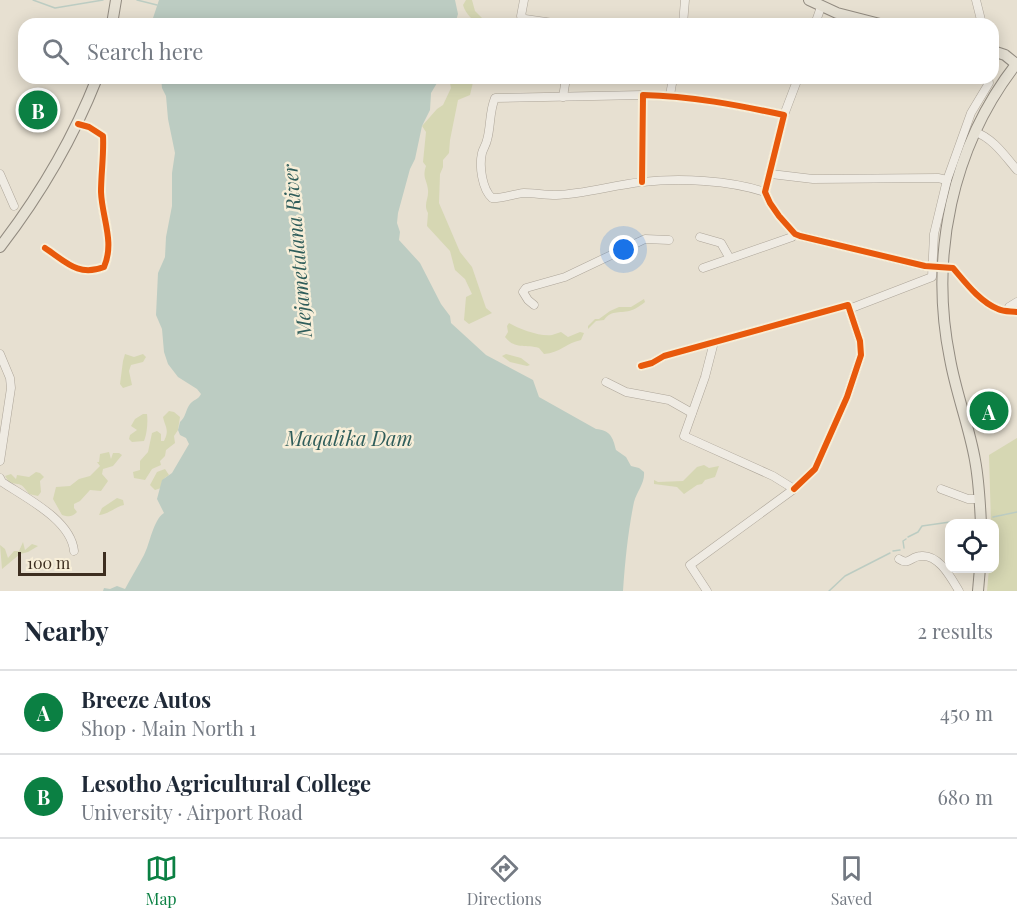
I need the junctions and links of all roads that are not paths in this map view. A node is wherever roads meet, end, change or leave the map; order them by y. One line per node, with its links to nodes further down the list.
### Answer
1 (116, 0): 7 (main road)
2 (524, 0): 8 (street)
3 (685, 0): 9 (street)
4 (809, 0): 6 (main road)
5 (976, 0): 12 (street)
6 (821, 7): 10 (street); 11 (main road)
7 (112, 18)
8 (524, 18)
9 (684, 18)
10 (817, 18)
11 (857, 18)
12 (980, 18)
13 (999, 53): 14 (main road)
14 (1016, 63): 25 (main road)
15 (95, 84): 24 (main road)
16 (565, 84): 22 (street)
17 (672, 84): 21 (street)
18 (796, 84): 23 (street)
19 (988, 84): 29 (street)
20 (643, 94): 21 (street); 22 (street); 30 (street)
21 (670, 95): 23 (street)
22 (563, 96): 30 (street)
23 (784, 115): 28 (street)
24 (78, 124): 36 (main road); 37 (street)
25 (975, 132): 26 (street); 39 (main road)
26 (1017, 170)
27 (0, 174): 32 (street)
28 (771, 174): 29 (street); 31 (street)
29 (946, 180): 39 (street)
30 (642, 182): 31 (street)
31 (765, 192): 33 (street)
32 (14, 206)
33 (795, 234): 38 (street); 39 (street)
34 (700, 237): 38 (street)
35 (669, 240): 42 (street)
36 (0, 248)
37 (45, 248)
38 (729, 257): 40 (street)
39 (937, 267): 43 (street); 44 (street); 55 (main road)
40 (703, 268)
41 (1017, 302): 44 (street)
42 (534, 305)
43 (849, 309): 46 (street); 53 (street)
44 (1008, 310): 45 (street)
45 (1017, 312)
46 (714, 342): 48 (street); 50 (street)
47 (0, 354): 51 (street)
48 (641, 366)
49 (606, 382): 50 (street)
50 (692, 413): 53 (street)
51 (0, 460)
52 (0, 478): 57 (street)
53 (794, 489): 60 (street)
54 (941, 489): 55 (street)
55 (980, 499): 56 (main road)
56 (981, 519)
57 (74, 551)
58 (899, 559): 61 (street)
59 (980, 573): 62 (main road)
60 (707, 591)
61 (959, 591)
62 (978, 591)

